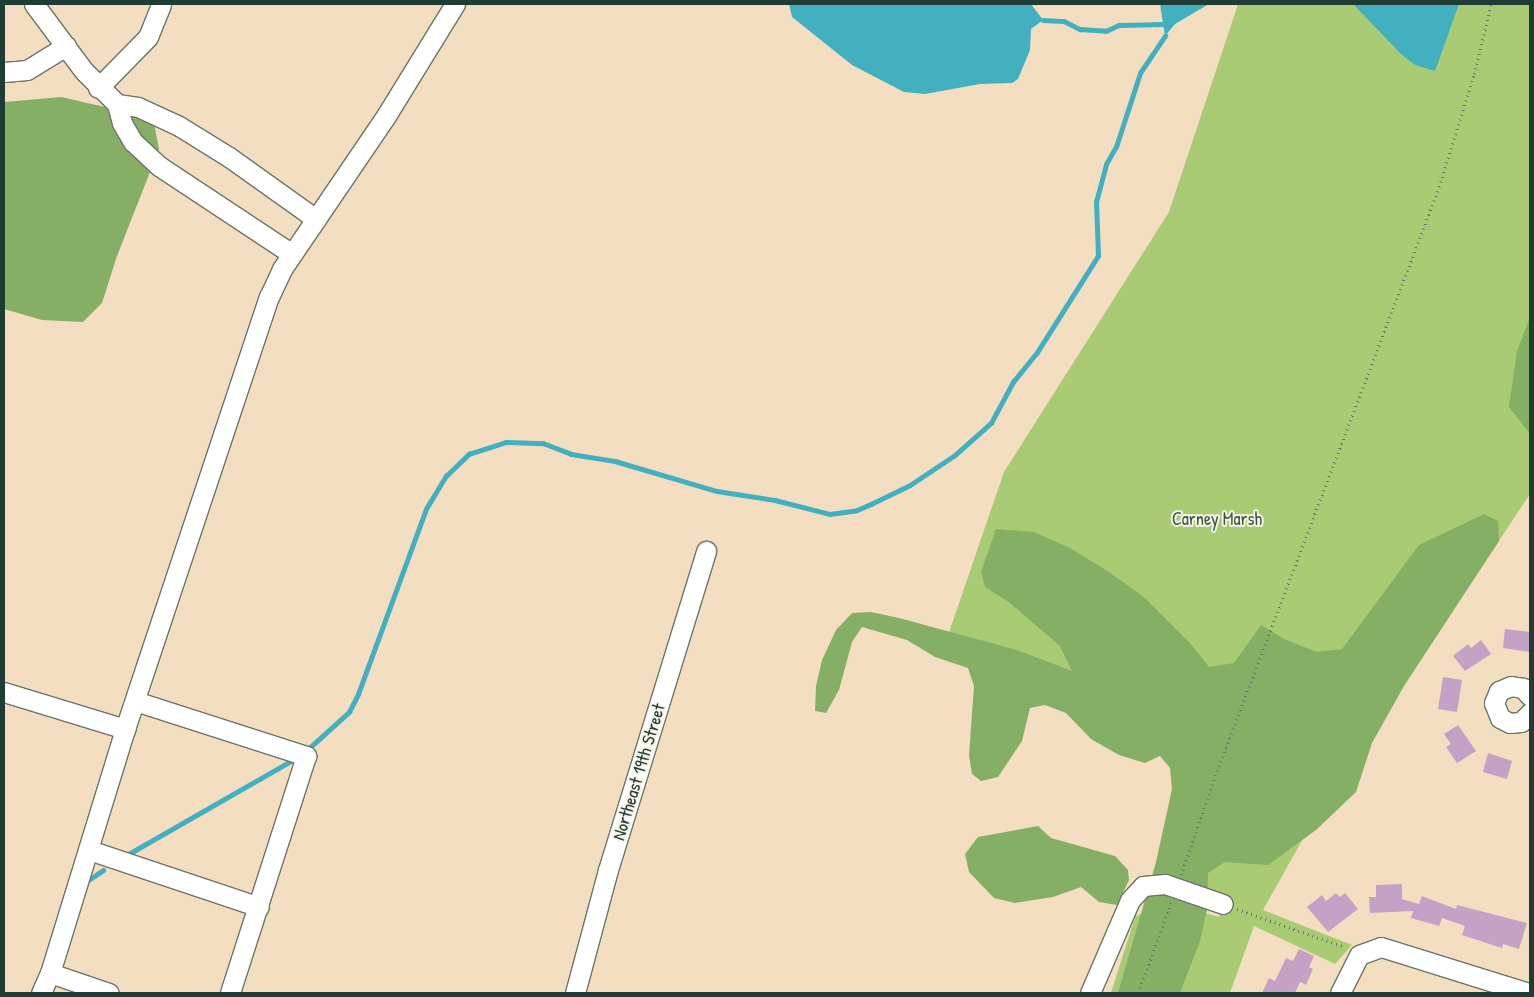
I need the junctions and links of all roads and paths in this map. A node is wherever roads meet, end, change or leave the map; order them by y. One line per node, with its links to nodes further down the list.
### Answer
1 (34, 4): 5 (street)
2 (161, 4): 7 (street)
3 (455, 4): 9 (street)
4 (1492, 4): 18 (path)
5 (66, 46): 6 (street); 7 (street)
6 (4, 72)
7 (98, 88): 8 (street)
8 (118, 104): 9 (street); 10 (street)
9 (316, 219): 10 (street)
10 (292, 254): 14 (street)
11 (706, 551): 26 (street, Northeast 19th Street)
12 (4, 692): 16 (street)
13 (1530, 696): 15 (street)
14 (135, 701): 16 (street); 20 (street)
15 (1530, 713)
16 (125, 729): 17 (street)
17 (89, 850): 20 (street); 22 (street)
18 (1177, 887): 19 (street); 27 (street); 28 (path)
19 (1223, 904): 21 (path)
20 (259, 908): 25 (street)
21 (1359, 955): 29 (street); 30 (street)
22 (50, 974): 23 (street); 24 (street)
23 (42, 993)
24 (109, 993)
25 (230, 993)
26 (575, 993)
27 (1090, 993)
28 (1138, 993)
29 (1340, 993)
30 (1529, 993)

